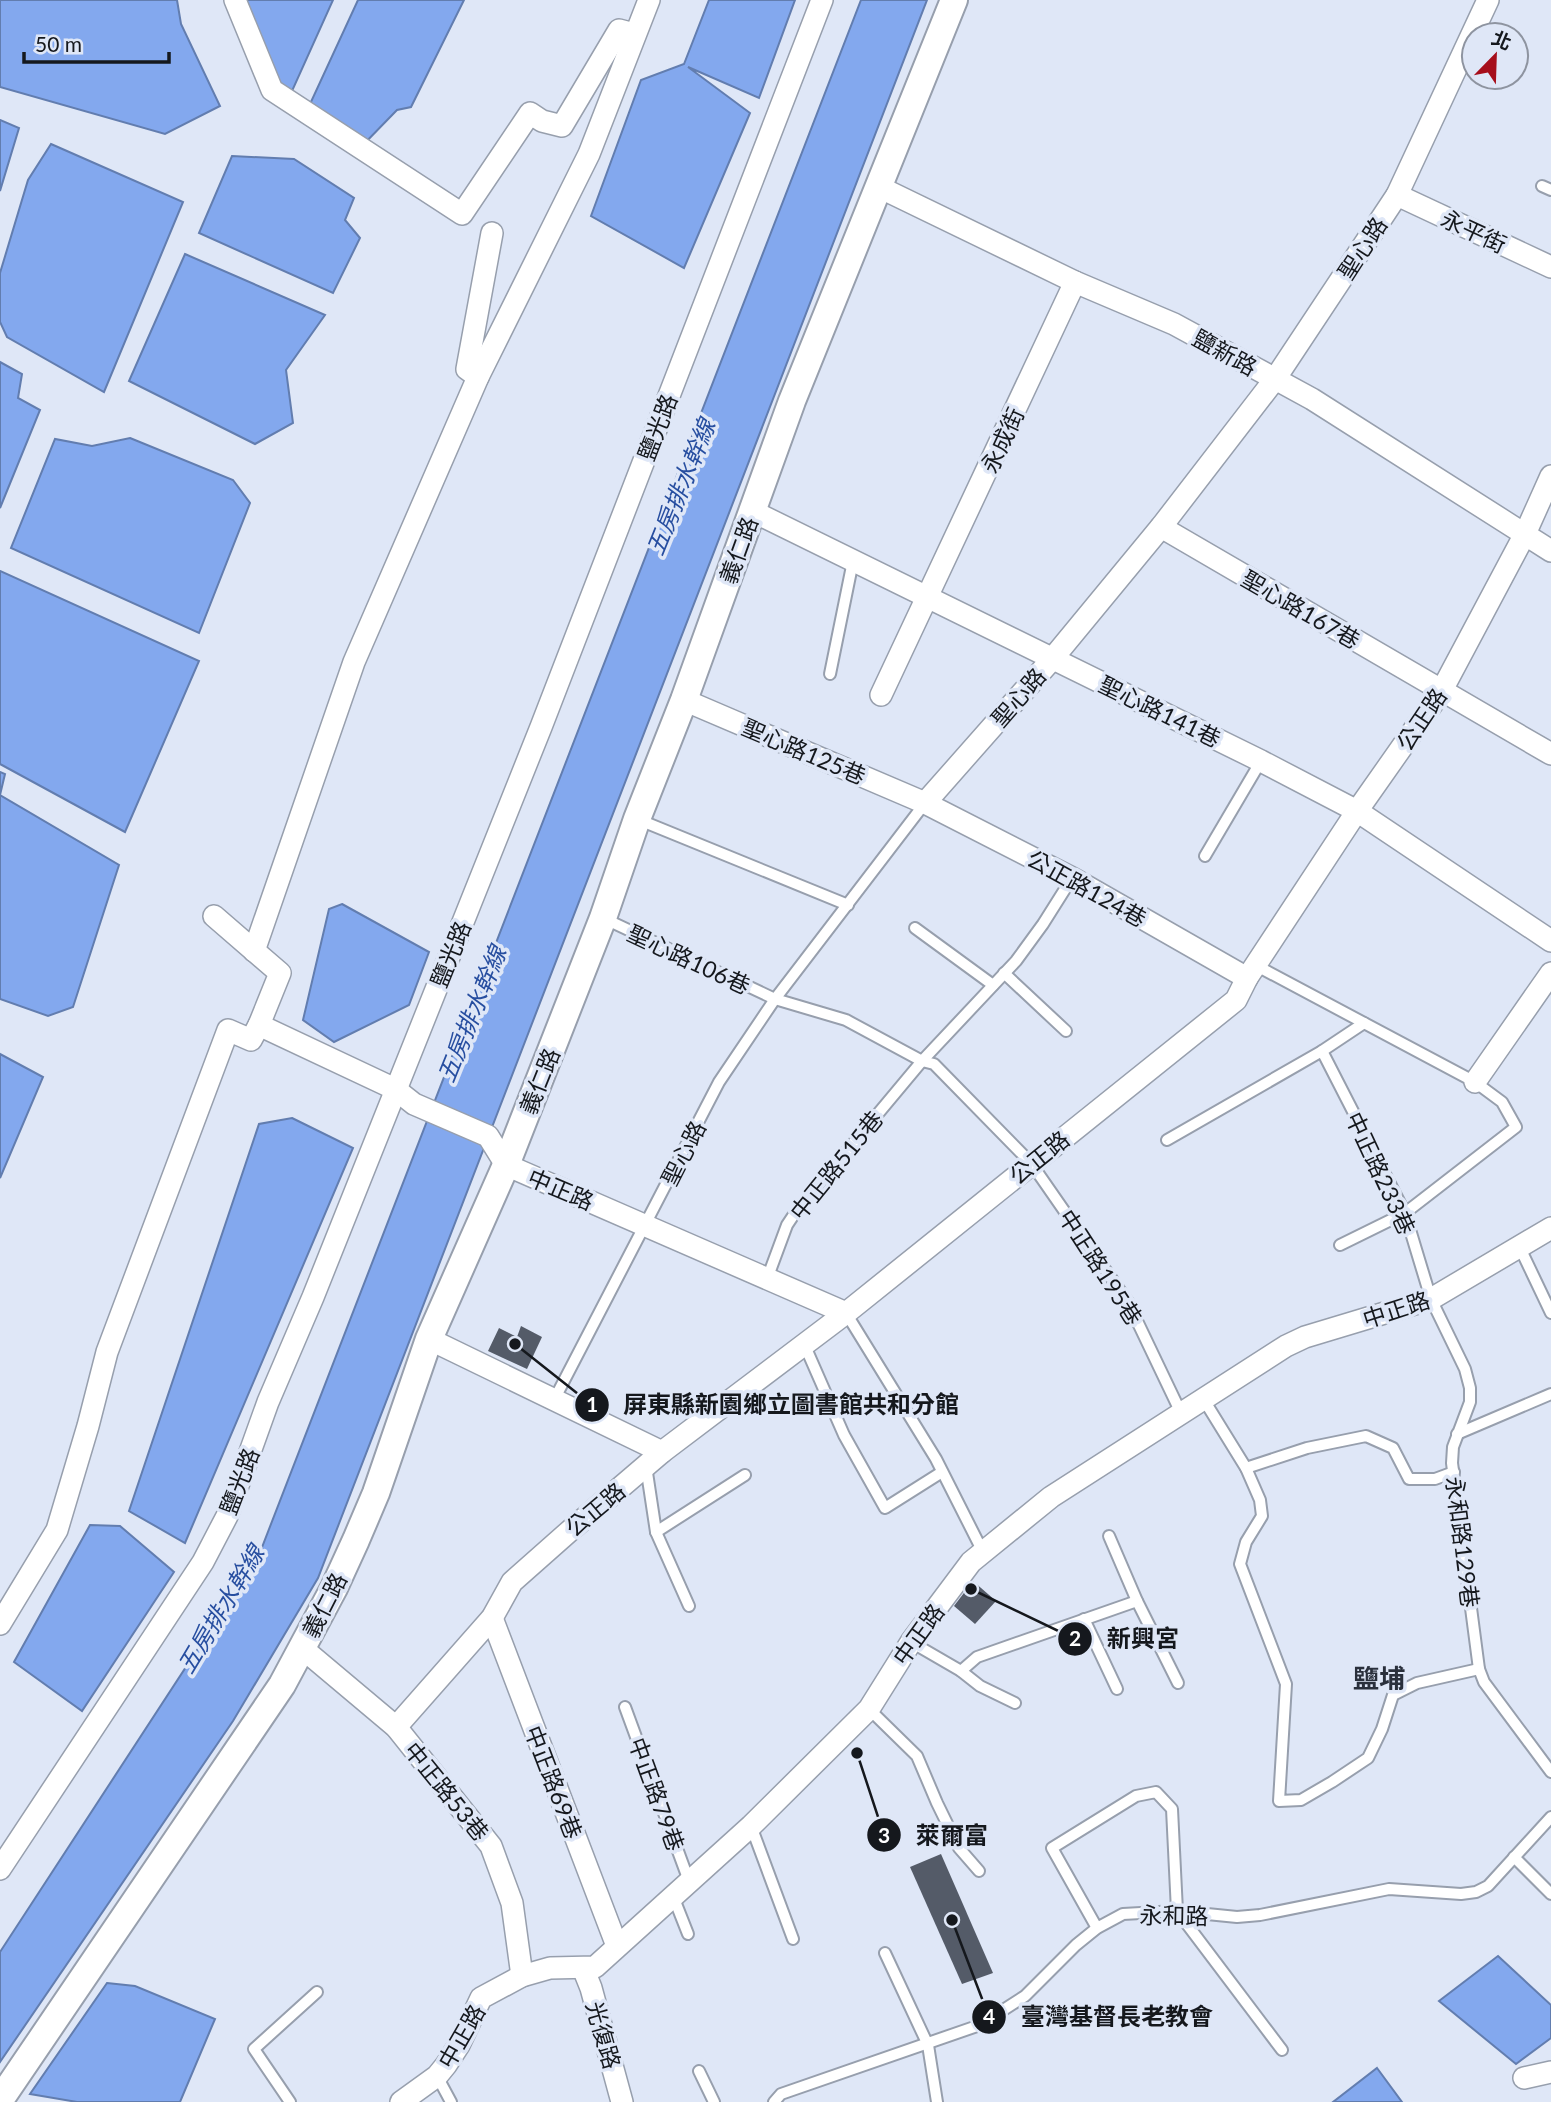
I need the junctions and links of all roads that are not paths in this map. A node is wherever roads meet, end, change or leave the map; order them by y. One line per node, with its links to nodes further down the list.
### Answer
1 (235, 0): 6 (street)
2 (649, 0): 6 (street)
3 (822, 0): 50 (street, 鹽光路)
4 (954, 0): 7 (street, 義仁路)
5 (1488, 0): 8 (street, 聖心路)
6 (634, 34): 12 (street)
7 (879, 187): 11 (street, 鹽新路); 15 (street, 義仁路)
8 (1397, 195): 10 (street, 永平街); 13 (street, 聖心路)
9 (492, 233): 12 (street)
10 (1551, 267)
11 (1075, 282): 13 (street, 鹽新路); 20 (street, 永成街)
12 (478, 377): 38 (street)
13 (1275, 379): 16 (street, 聖心路); 17 (street, 鹽新路)
14 (1551, 476): 17 (street, 公正路)
15 (752, 511): 19 (street, 聖心路141巷); 25 (street, 義仁路)
16 (1161, 527): 21 (street, 聖心路); 23 (street, 聖心路167巷)
17 (1525, 534): 18 (street, 鹽新路); 23 (street, 公正路)
18 (1551, 551)
19 (853, 561): 20 (street, 聖心路141巷); 22 (lane)
20 (928, 598): 21 (street, 聖心路141巷); 24 (street, 永成街)
21 (1053, 658): 27 (street, 聖心路141巷); 28 (street, 聖心路)
22 (830, 674)
23 (1442, 690): 26 (street, 聖心路167巷); 29 (street, 公正路)
24 (881, 695)
25 (684, 700): 28 (street, 聖心路125巷); 30 (street, 義仁路)
26 (1551, 754)
27 (1261, 761): 29 (street, 聖心路141巷); 31 (lane)
28 (925, 803): 32 (street, 公正路124巷); 33 (lane, 聖心路)
29 (1357, 811): 37 (street, 聖心路141巷); 39 (street, 公正路)
30 (637, 819): 33 (lane); 35 (street, 義仁路)
31 (1205, 856)
32 (1072, 878): 39 (street, 公正路124巷); 40 (lane, 中正路515巷)
33 (848, 905): 43 (lane, 聖心路)
34 (214, 916): 38 (street)
35 (603, 918): 43 (lane, 聖心路106巷); 53 (street, 義仁路)
36 (915, 928): 42 (lane)
37 (1551, 941)
38 (254, 951): 45 (street)
39 (1252, 972): 44 (lane); 52 (street, 公正路)
40 (1004, 973): 42 (lane, 中正路515巷); 46 (lane)
41 (1551, 973): 49 (street)
42 (993, 985): 48 (lane, 中正路515巷)
43 (775, 999): 48 (lane, 聖心路106巷); 55 (lane, 聖心路)
44 (1364, 1023): 47 (lane); 49 (lane)
45 (259, 1025): 50 (street); 82 (street)
46 (1066, 1031)
47 (1322, 1051): 51 (lane); 54 (lane, 中正路233巷)
48 (922, 1061): 52 (lane, 中正路195巷); 59 (lane, 中正路515巷)
49 (1475, 1082): 54 (lane)
50 (395, 1089): 53 (street); 97 (street, 鹽光路)
51 (1167, 1140)
52 (1031, 1163): 61 (street, 公正路); 68 (lane, 中正路195巷)
53 (506, 1165): 55 (street, 中正路); 63 (street, 義仁路)
54 (1405, 1213): 57 (lane); 60 (lane, 中正路233巷)
55 (646, 1226): 59 (street, 中正路); 66 (lane, 聖心路)
56 (1551, 1228): 58 (street, 中正路)
57 (1340, 1245)
58 (1520, 1248): 60 (street, 中正路); 62 (lane)
59 (767, 1279): 61 (street, 中正路)
60 (1431, 1299): 67 (street, 中正路); 69 (lane, 永和路129巷)
61 (846, 1313): 64 (street, 公正路); 72 (lane)
62 (1551, 1313)
63 (429, 1339): 66 (street); 84 (street, 義仁路)
64 (805, 1346): 70 (street, 公正路); 72 (lane)
65 (1551, 1394): 69 (lane)
66 (554, 1400): 70 (street)
67 (1204, 1400): 68 (street, 中正路); 71 (lane)
68 (1181, 1413): 77 (street, 中正路)
69 (1457, 1434): 73 (lane, 永和路129巷)
70 (654, 1459): 75 (lane); 80 (street, 公正路)
71 (1246, 1468): 73 (lane); 85 (lane)
72 (942, 1472): 77 (lane)
73 (1454, 1472): 85 (lane, 永和路129巷)
74 (745, 1475): 75 (lane)
75 (656, 1532): 79 (lane)
76 (1109, 1536): 78 (lane)
77 (983, 1552): 83 (street, 中正路)
78 (1137, 1601): 81 (lane); 87 (lane)
79 (689, 1606)
80 (492, 1618): 92 (street, 公正路); 106 (street, 中正路69巷)
81 (1084, 1619): 86 (lane); 88 (lane)
82 (0, 1624)
83 (911, 1642): 86 (lane); 91 (street, 中正路)
84 (302, 1648): 92 (street, 中正路53巷); 117 (street, 義仁路)
85 (1479, 1669): 93 (lane, 永和路129巷)
86 (961, 1671): 89 (lane)
87 (1178, 1683)
88 (1117, 1689)
89 (1015, 1703)
90 (625, 1707): 99 (lane, 中正路79巷)
91 (869, 1709): 95 (street, 中正路); 98 (lane)
92 (396, 1727): 109 (street, 中正路53巷)
93 (1551, 1772)
94 (1551, 1817): 96 (lane, 永和路)
95 (751, 1826): 99 (street, 中正路); 105 (lane)
96 (1514, 1857): 100 (lane); 102 (lane, 永和路)
97 (0, 1869)
98 (979, 1871)
99 (689, 1881): 101 (street, 中正路)
100 (1551, 1895)
101 (673, 1896): 104 (lane); 106 (street, 中正路)
102 (1177, 1911): 103 (lane, 永和路); 103 (lane); 112 (lane)
103 (1097, 1928): 111 (lane, 永和路)
104 (688, 1934)
105 (793, 1939)
106 (617, 1946): 108 (street, 中正路)
107 (885, 1952): 111 (lane)
108 (583, 1968): 109 (street, 中正路); 122 (street, 光復路)
109 (522, 1976): 115 (street, 中正路)
110 (317, 1993): 119 (lane)
111 (928, 2045): 124 (lane, 永和路); 125 (lane)
112 (1282, 2050)
113 (699, 2071): 123 (lane)
114 (1551, 2072): 116 (street)
115 (437, 2076): 120 (street, 中正路); 121 (lane)
116 (1524, 2078)
117 (0, 2100): 118 (street)
118 (9, 2102)
119 (290, 2102)
120 (401, 2102)
121 (451, 2102)
122 (622, 2102)
123 (714, 2102)
124 (774, 2102)
125 (937, 2102)

